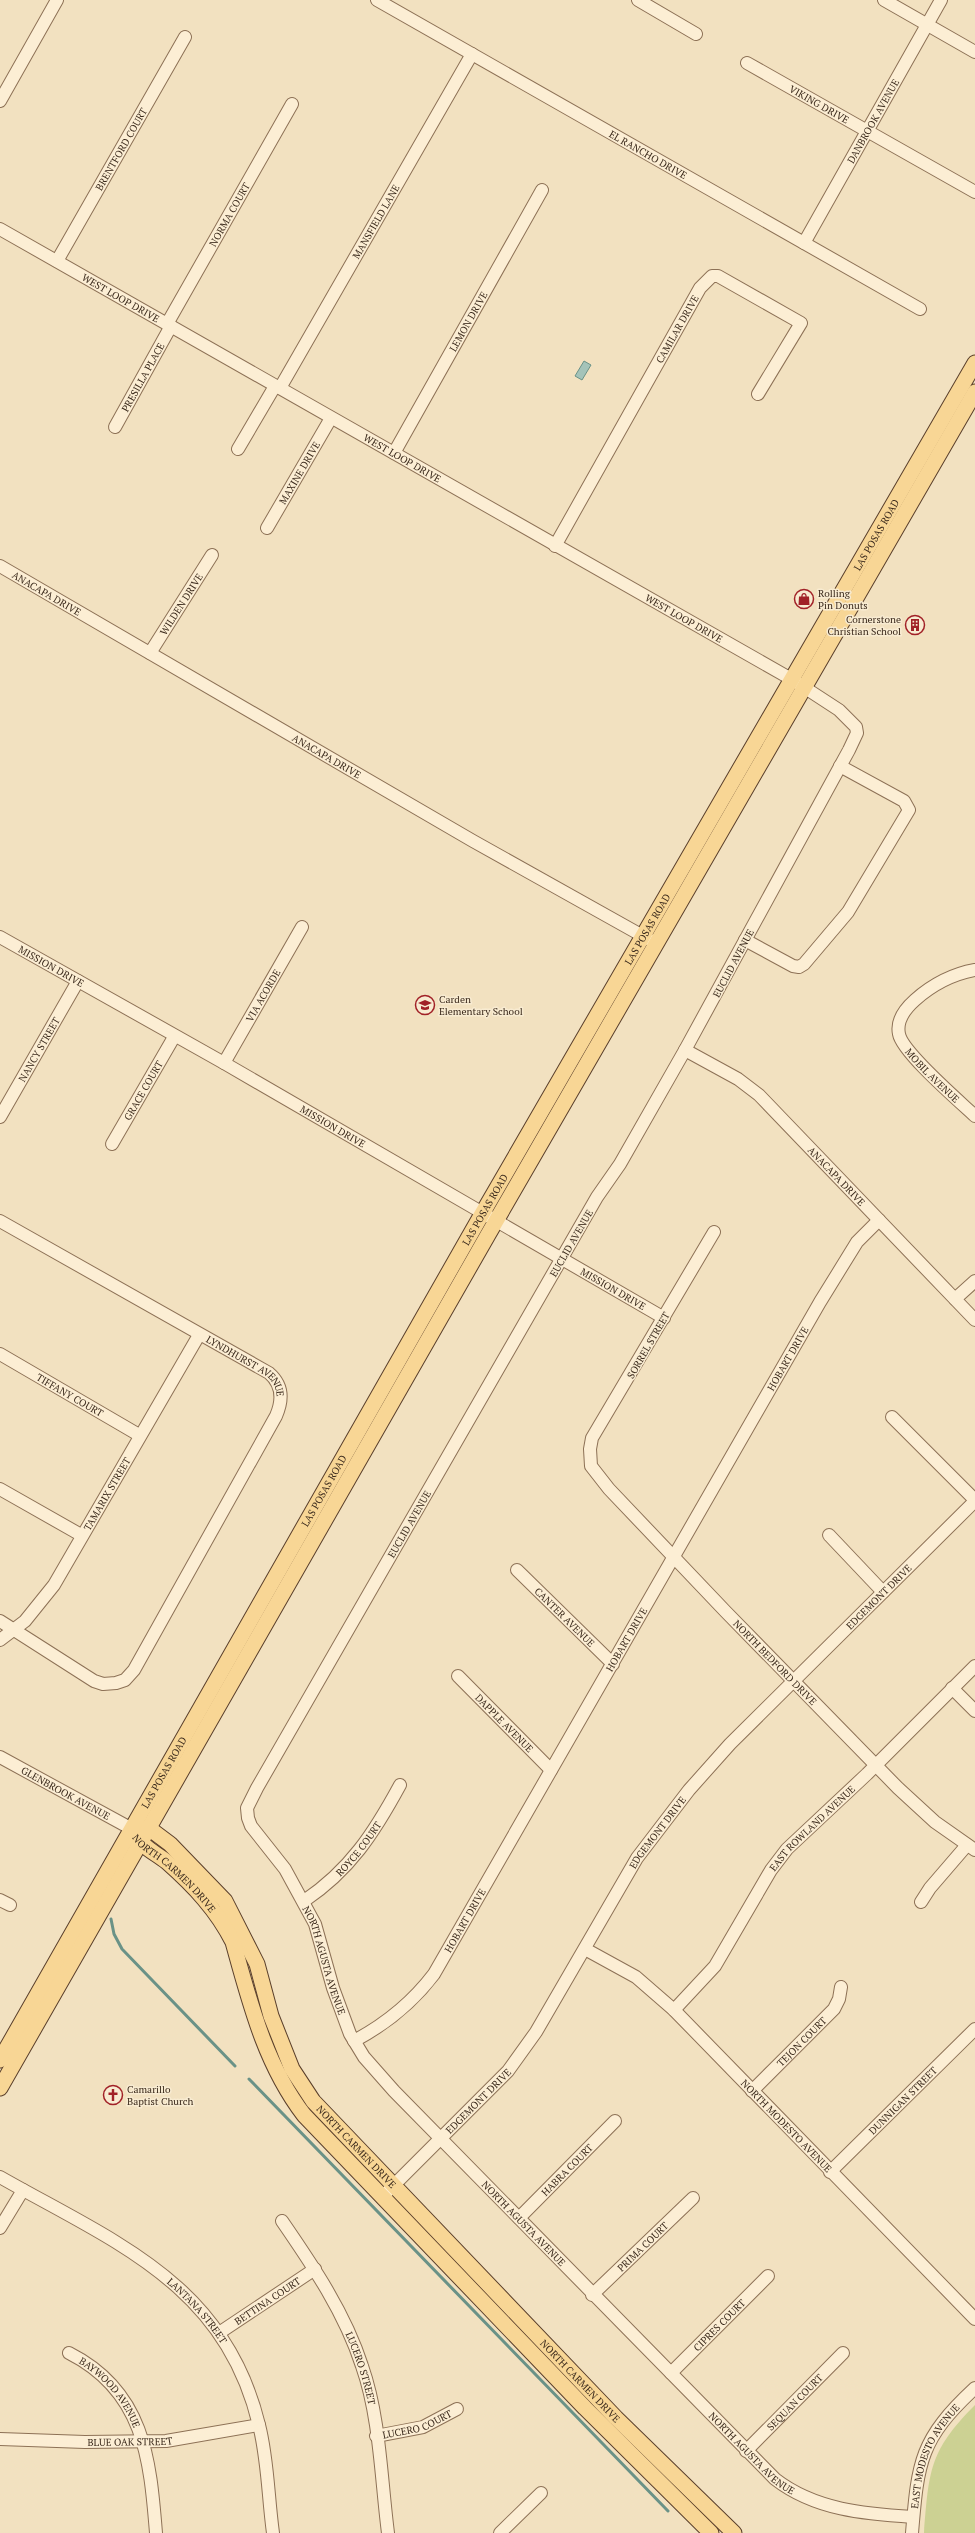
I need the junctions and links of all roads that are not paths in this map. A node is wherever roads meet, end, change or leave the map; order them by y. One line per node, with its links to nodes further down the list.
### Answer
1 (57, 0): 12 (street)
2 (378, 0): 10 (street, EL RANCHO DRIVE)
3 (638, 0): 7 (street)
4 (884, 0): 6 (street)
5 (941, 0): 6 (street, DANBROOK AVENUE)
6 (928, 25): 9 (street); 14 (street, DANBROOK AVENUE)
7 (696, 34)
8 (185, 37): 19 (street, BRENTFORD COURT)
9 (975, 52)
10 (472, 54): 18 (street, EL RANCHO DRIVE); 23 (street, MANSFIELD LANE)
11 (747, 64): 14 (street, VIKING DRIVE)
12 (0, 101)
13 (292, 104): 21 (street, NORMA COURT)
14 (867, 131): 16 (street, VIKING DRIVE); 18 (street, DANBROOK AVENUE)
15 (542, 190): 29 (street, LEMON DRIVE)
16 (975, 192)
17 (0, 229): 19 (street, WEST LOOP DRIVE)
18 (804, 243): 20 (street, EL RANCHO DRIVE)
19 (57, 261): 21 (street, WEST LOOP DRIVE)
20 (920, 309)
21 (169, 325): 23 (street, WEST LOOP DRIVE); 27 (street, PRESILLA PLACE)
22 (975, 363): 25 (main road, LAS POSAS ROAD)
23 (278, 387): 26 (street, WEST LOOP DRIVE); 28 (street, MANSFIELD LANE)
24 (758, 394): 31 (street, CAMILAR DRIVE)
25 (971, 398): 35 (main road, LAS POSAS ROAD)
26 (331, 418): 29 (street, WEST LOOP DRIVE); 30 (street, MAXINE DRIVE)
27 (115, 427)
28 (238, 449)
29 (394, 453): 31 (street, WEST LOOP DRIVE)
30 (267, 528)
31 (555, 546): 35 (street, WEST LOOP DRIVE)
32 (212, 555): 34 (street, WILDEN DRIVE)
33 (0, 566): 34 (street, ANACAPA DRIVE)
34 (150, 654): 39 (street, ANACAPA DRIVE)
35 (799, 683): 36 (street, EUCLID AVENUE); 39 (main road, LAS POSAS ROAD)
36 (840, 766): 40 (street, EUCLID AVENUE); 40 (street)
37 (302, 927): 45 (street, VIA ACORDE)
38 (0, 937): 42 (street, MISSION DRIVE)
39 (649, 940): 49 (main road, LAS POSAS ROAD); 52 (main road, LAS POSAS ROAD)
40 (745, 940): 44 (street, EUCLID AVENUE)
41 (975, 970): 46 (street, MOBIL AVENUE)
42 (78, 981): 43 (street, MISSION DRIVE); 47 (street, NANCY STREET)
43 (174, 1037): 45 (street, MISSION DRIVE); 48 (street, GRACE COURT)
44 (685, 1050): 51 (street, ANACAPA DRIVE); 54 (street, EUCLID AVENUE)
45 (224, 1063): 49 (street, MISSION DRIVE)
46 (975, 1116)
47 (0, 1118)
48 (112, 1144)
49 (482, 1214): 52 (street, MISSION DRIVE); 85 (main road, LAS POSAS ROAD)
50 (0, 1220): 59 (street, LYNDHURST AVENUE)
51 (879, 1220): 56 (street, ANACAPA DRIVE); 68 (street, HOBART DRIVE)
52 (496, 1222): 54 (street, MISSION DRIVE); 86 (main road, LAS POSAS ROAD)
53 (714, 1232): 57 (street, SORREL STREET)
54 (562, 1258): 57 (street, MISSION DRIVE); 84 (street, EUCLID AVENUE)
55 (975, 1281): 56 (street)
56 (955, 1299): 58 (street, ANACAPA DRIVE)
57 (664, 1318): 63 (street, SORREL STREET)
58 (975, 1320)
59 (199, 1335): 62 (street, TAMARIX STREET); 72 (street, LYNDHURST AVENUE)
60 (0, 1354): 62 (street, TIFFANY COURT)
61 (892, 1417): 65 (street)
62 (139, 1435): 66 (street, TAMARIX STREET)
63 (590, 1460): 68 (street, NORTH BEDFORD DRIVE)
64 (0, 1489): 66 (street)
65 (975, 1501): 70 (street, EDGEMONT DRIVE)
66 (81, 1535): 72 (street, TAMARIX STREET)
67 (829, 1535): 70 (street)
68 (672, 1556): 74 (street, HOBART DRIVE); 77 (street, NORTH BEDFORD DRIVE)
69 (517, 1570): 74 (street, CANTER AVENUE)
70 (883, 1592): 77 (street, EDGEMONT DRIVE)
71 (0, 1621): 72 (street)
72 (15, 1630): 73 (street, TAMARIX STREET)
73 (0, 1640)
74 (612, 1664): 82 (street, HOBART DRIVE)
75 (975, 1666): 78 (street, EAST ROWLAND AVENUE)
76 (458, 1676): 82 (street, DAPPLE AVENUE)
77 (794, 1681): 81 (street, NORTH BEDFORD DRIVE); 91 (street, EDGEMONT DRIVE)
78 (952, 1688): 79 (street); 81 (street, EAST ROWLAND AVENUE)
79 (975, 1711)
80 (0, 1757): 85 (street, GLENBROOK AVENUE)
81 (876, 1765): 88 (street, NORTH BEDFORD DRIVE); 93 (street, EAST ROWLAND AVENUE)
82 (551, 1770): 95 (street, HOBART DRIVE)
83 (400, 1785): 89 (street, ROYCE COURT)
84 (247, 1814): 89 (street, NORTH AGUSTA AVENUE)
85 (132, 1829): 86 (main road, NORTH CARMEN DRIVE); 87 (main road, NORTH CARMEN DRIVE); 96 (main road, LAS POSAS ROAD)
86 (150, 1829): 87 (main road, LAS POSAS ROAD); 103 (main road, NORTH CARMEN DRIVE)
87 (141, 1844): 97 (main road, LAS POSAS ROAD); 105 (main road, NORTH CARMEN DRIVE)
88 (971, 1848): 90 (street)
89 (304, 1901): 95 (street, NORTH AGUSTA AVENUE)
90 (921, 1902)
91 (585, 1949): 93 (street, NORTH MODESTO AVENUE); 100 (street, EDGEMONT DRIVE)
92 (841, 1987): 98 (street, TEJON COURT)
93 (674, 2010): 98 (street, NORTH MODESTO AVENUE)
94 (975, 2029): 101 (street, DUNNIGAN STREET)
95 (354, 2041): 100 (street, NORTH AGUSTA AVENUE)
96 (0, 2060)
97 (0, 2088)
98 (752, 2091): 101 (street, NORTH MODESTO AVENUE)
99 (615, 2121): 107 (street, HABRA COURT)
100 (442, 2139): 103 (street, EDGEMONT DRIVE); 107 (street, NORTH AGUSTA AVENUE)
101 (830, 2172): 113 (street, NORTH MODESTO AVENUE)
102 (0, 2177): 104 (street, LANTANA STREET)
103 (393, 2185): 105 (street, EDGEMONT DRIVE); 132 (main road, NORTH CARMEN DRIVE)
104 (23, 2190): 109 (street); 114 (street, LANTANA STREET)
105 (382, 2196): 131 (main road, NORTH CARMEN DRIVE)
106 (693, 2198): 112 (street, PRIMA COURT)
107 (519, 2218): 112 (street, NORTH AGUSTA AVENUE)
108 (282, 2221): 110 (street, LUCERO STREET)
109 (0, 2228)
110 (315, 2269): 114 (street, BETTINA COURT); 121 (street, LUCERO STREET)
111 (768, 2276): 117 (street, CIPRES COURT)
112 (592, 2295): 117 (street, NORTH AGUSTA AVENUE)
113 (975, 2319)
114 (219, 2332): 120 (street, LANTANA STREET)
115 (70, 2354): 123 (street, BAYWOOD AVENUE)
116 (843, 2354): 124 (street, SEQUAN COURT)
117 (671, 2373): 124 (street, NORTH AGUSTA AVENUE)
118 (975, 2388): 126 (street, EAST MODESTO AVENUE)
119 (457, 2409): 121 (street, LUCERO COURT)
120 (260, 2425): 123 (street, BLUE OAK STREET); 128 (street, LANTANA STREET)
121 (376, 2436): 129 (street, LUCERO STREET)
122 (0, 2439): 123 (street, BLUE OAK STREET)
123 (144, 2442): 127 (street, BAYWOOD AVENUE)
124 (746, 2451): 126 (street, NORTH AGUSTA AVENUE)
125 (541, 2493): 130 (street)
126 (913, 2517): 133 (street, EAST MODESTO AVENUE)
127 (156, 2533)
128 (273, 2533)
129 (388, 2533)
130 (500, 2533)
131 (711, 2533)
132 (734, 2533)
133 (912, 2533)

